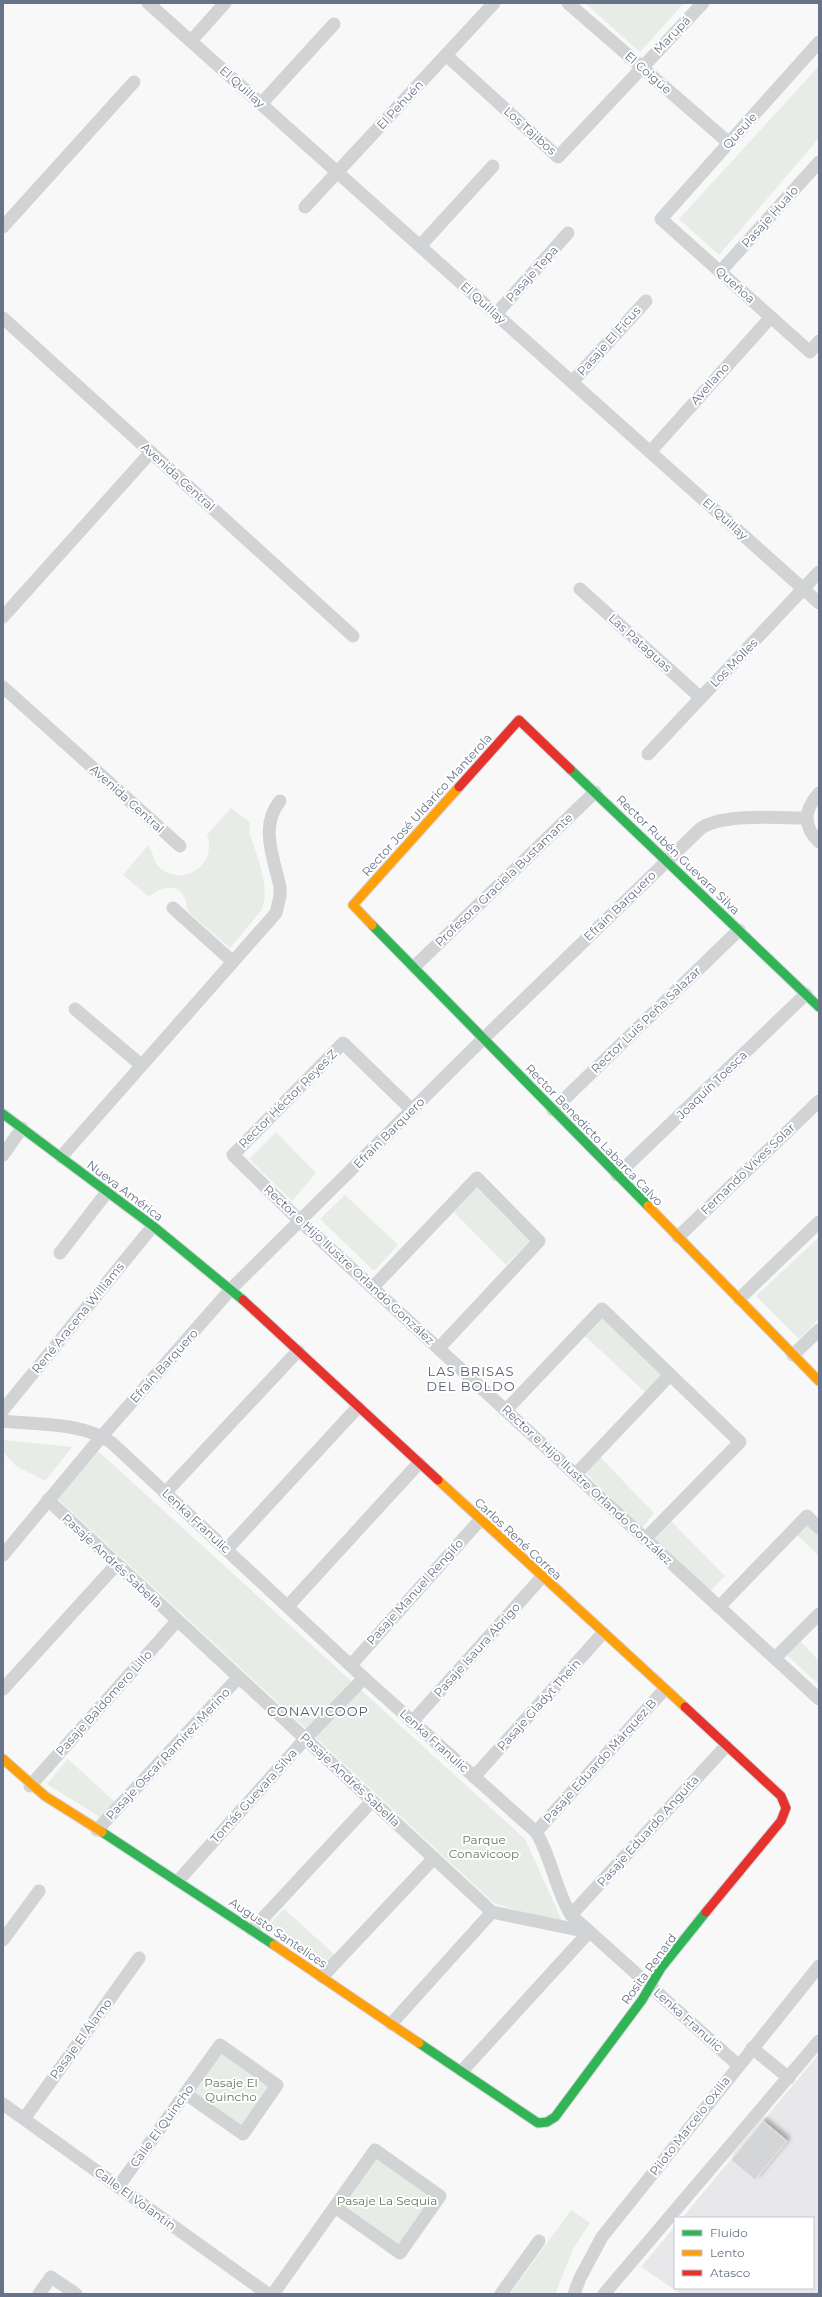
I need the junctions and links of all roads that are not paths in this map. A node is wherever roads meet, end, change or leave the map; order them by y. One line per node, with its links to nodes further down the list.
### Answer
1 (148, 3): 7 (street, El Quillay)
2 (225, 3): 7 (street)
3 (494, 3): 9 (street, El Pehuén)
4 (568, 3): 10 (street, El Coigüe)
5 (703, 3): 10 (street, Marupá)
6 (334, 24): 12 (street)
7 (191, 41): 12 (street, El Quillay)
8 (819, 42): 13 (street, Queule)
9 (446, 55): 10 (street, Los Tajibos); 16 (street, El Pehuén)
10 (641, 67): 13 (street, El Coigüe)
11 (134, 82): 19 (street)
12 (261, 104): 16 (street, El Quillay)
13 (729, 143): 18 (street, Queule)
14 (819, 162): 22 (street, Pasaje Hualo)
15 (493, 166): 21 (street)
16 (337, 172): 17 (street, El Pehuén); 21 (street, El Quillay)
17 (306, 207)
18 (661, 219): 22 (street, Queñoa)
19 (3, 227)
20 (568, 234): 24 (street, Pasaje Tepa)
21 (420, 246): 24 (street, El Quillay)
22 (720, 272): 25 (street, Queñoa)
23 (646, 301): 28 (street, Pasaje El Ficus)
24 (496, 314): 28 (street, El Quillay)
25 (771, 317): 27 (street, Queñoa); 30 (street, Avellano)
26 (3, 318): 29 (street, Avenida Central)
27 (819, 341)
28 (572, 382): 30 (street, El Quillay)
29 (151, 452): 35 (street); 36 (street, Avenida Central)
30 (650, 452): 33 (street, El Quillay)
31 (819, 572): 33 (street, Los Molles)
32 (580, 589): 38 (street, Las Pataguas)
33 (804, 589): 34 (street, El Quillay); 38 (street, Los Molles)
34 (819, 603)
35 (3, 617)
36 (353, 636)
37 (3, 687): 46 (street, Avenida Central)
38 (701, 698): 40 (street, Los Molles)
39 (519, 720): 41 (street, Rector Rubén Guevara Silva); 48 (street, Rector José Uldarico Manterola)
40 (648, 754)
41 (594, 792): 47 (street, Rector Rubén Guevara Silva); 52 (street, Profesora Graciela Bustamante)
42 (819, 793): 44 (street)
43 (280, 801): 51 (street)
44 (806, 818): 45 (street); 47 (street, Efraín Barquero)
45 (819, 842)
46 (180, 846)
47 (667, 861): 50 (street, Rector Rubén Guevara Silva); 56 (street, Efraín Barquero)
48 (352, 905): 52 (street, Rector Benedicto Labarca Calvo)
49 (173, 908): 51 (street)
50 (739, 930): 53 (street, Rector Rubén Guevara Silva); 60 (street, Rector Luis Peña Salazar)
51 (233, 962): 57 (street)
52 (414, 967): 56 (street, Rector Benedicto Labarca Calvo)
53 (806, 994): 54 (street, Rector Rubén Guevara Silva); 66 (street, Joaquín Toesca)
54 (819, 1007)
55 (75, 1009): 57 (street)
56 (483, 1039): 59 (street, Efraín Barquero); 60 (street, Rector Benedicto Labarca Calvo)
57 (141, 1064): 65 (street)
58 (819, 1101): 71 (street, Fernando Vives Solar)
59 (412, 1110): 64 (street, Rector Héctor Reyes Z); 68 (street, Efraín Barquero)
60 (553, 1110): 66 (street, Rector Benedicto Labarca Calvo)
61 (3, 1114): 62 (street, Nueva América)
62 (22, 1128): 63 (street); 65 (street, Nueva América)
63 (3, 1155)
64 (233, 1156): 68 (street, Rector e Hijo Ilustre Orlando González)
65 (61, 1157): 67 (street, Nueva América)
66 (617, 1175): 71 (street, Rector Benedicto Labarca Calvo)
67 (107, 1192): 70 (street, Nueva América); 72 (street)
68 (300, 1221): 73 (street, Rector e Hijo Ilustre Orlando González); 74 (street, Efraín Barquero)
69 (819, 1222): 75 (street)
70 (153, 1226): 74 (street, Nueva América); 83 (street, René Aracena Williams)
71 (678, 1237): 75 (street, Rector Benedicto Labarca Calvo)
72 (60, 1253)
73 (373, 1287): 77 (street, Rector e Hijo Ilustre Orlando González); 77 (street)
74 (232, 1289): 78 (street, Carlos René Correa); 86 (street, Efraín Barquero)
75 (738, 1299): 79 (street, Rector Benedicto Labarca Calvo)
76 (819, 1330): 79 (street)
77 (439, 1348): 84 (street, Rector e Hijo Ilustre Orlando González)
78 (298, 1351): 82 (street, Carlos René Correa); 89 (street)
79 (793, 1355): 81 (street, Rector Benedicto Labarca Calvo)
80 (670, 1375): 84 (street); 88 (street); 93 (street)
81 (819, 1381)
82 (358, 1406): 87 (street, Carlos René Correa); 94 (street)
83 (3, 1410)
84 (506, 1410): 88 (street, Rector e Hijo Ilustre Orlando González)
85 (3, 1421): 86 (street)
86 (102, 1436): 89 (street, Lenka Franulic); 90 (street, Efraín Barquero)
87 (419, 1463): 91 (street, Carlos René Correa); 98 (street)
88 (576, 1474): 93 (street, Rector e Hijo Ilustre Orlando González)
89 (165, 1493): 94 (street, Lenka Franulic)
90 (48, 1500): 95 (street, Efraín Barquero); 96 (street, Pasaje Andrés Sabella)
91 (480, 1520): 97 (street, Carlos René Correa); 104 (street, Pasaje Manuel Rengifo)
92 (819, 1528): 99 (street)
93 (645, 1538): 99 (street, Rector e Hijo Ilustre Orlando González)
94 (227, 1549): 98 (street, Lenka Franulic)
95 (3, 1555)
96 (116, 1565): 101 (street, Pasaje Andrés Sabella); 107 (street)
97 (542, 1577): 102 (street, Carlos René Correa); 110 (street, Pasaje Isaura Abrigo)
98 (288, 1606): 104 (street, Lenka Franulic)
99 (719, 1607): 103 (street, Rector e Hijo Ilustre Orlando González)
100 (819, 1614): 103 (street)
101 (177, 1621): 105 (street, Pasaje Andrés Sabella); 115 (street, Pasaje Baldomero Lillo)
102 (603, 1633): 108 (street, Carlos René Correa); 114 (street, Pasaje Gladyt Thein)
103 (775, 1658): 109 (street, Rector e Hijo Ilustre Orlando González)
104 (351, 1664): 106 (street, Lenka Franulic)
105 (238, 1678): 111 (street, Pasaje Andrés Sabella); 118 (street, Pasaje Oscar Ramírez Merino)
106 (364, 1678): 110 (street, Lenka Franulic); 111 (street, Tomás Guevara Silva)
107 (3, 1689)
108 (664, 1690): 112 (street, Carlos René Correa); 119 (street, Pasaje Eduardo Márquez B)
109 (819, 1699)
110 (412, 1722): 114 (street, Lenka Franulic)
111 (305, 1739): 116 (street, Pasaje Andrés Sabella); 121 (street, Tomás Guevara Silva)
112 (726, 1746): 117 (street, Carlos René Correa); 124 (street, Pasaje Eduardo Anguita)
113 (3, 1759): 115 (street, Augusto Santelices)
114 (474, 1777): 119 (street, Lenka Franulic)
115 (30, 1786): 118 (street, Augusto Santelices)
116 (372, 1801): 120 (street, Pasaje Andrés Sabella); 125 (street)
117 (786, 1808): 131 (street, Rosita Renard)
118 (97, 1830): 121 (street, Augusto Santelices)
119 (536, 1832): 124 (street, Lenka Franulic)
120 (434, 1858): 123 (street, Pasaje Andrés Sabella); 130 (street)
121 (178, 1881): 125 (street, Augusto Santelices)
122 (38, 1891): 127 (street)
123 (492, 1912): 126 (street); 132 (street)
124 (571, 1915): 126 (street, Lenka Franulic)
125 (252, 1930): 130 (street, Augusto Santelices)
126 (589, 1932): 131 (street, Lenka Franulic); 136 (street)
127 (3, 1940)
128 (139, 1958): 140 (street, Pasaje El Álamo)
129 (819, 1966): 134 (street, Piloto Marcelo Oxilia)
130 (322, 1977): 132 (street, Augusto Santelices)
131 (651, 1986): 135 (street, Lenka Franulic); 141 (street, Rosita Renard)
132 (391, 2024): 136 (street, Augusto Santelices)
133 (819, 2041): 137 (street)
134 (752, 2048): 135 (street, Piloto Marcelo Oxilia); 137 (street)
135 (738, 2065): 150 (street, Piloto Marcelo Oxilia)
136 (462, 2071): 141 (street, Augusto Santelices)
137 (788, 2078): 151 (street)
138 (186, 2094): 138 (street, Calle El Quincho); 142 (street, Calle El Quincho)
139 (3, 2104): 140 (street, Calle El Volantín)
140 (24, 2119): 142 (street, Calle El Volantín)
141 (543, 2123)
142 (118, 2187): 147 (street, Calle El Volantín)
143 (335, 2207): 143 (street); 148 (street)
144 (539, 2241): 149 (street)
145 (39, 2294): 146 (street)
146 (76, 2294)
147 (268, 2294)
148 (273, 2294)
149 (501, 2294)
150 (574, 2294)
151 (604, 2294)

